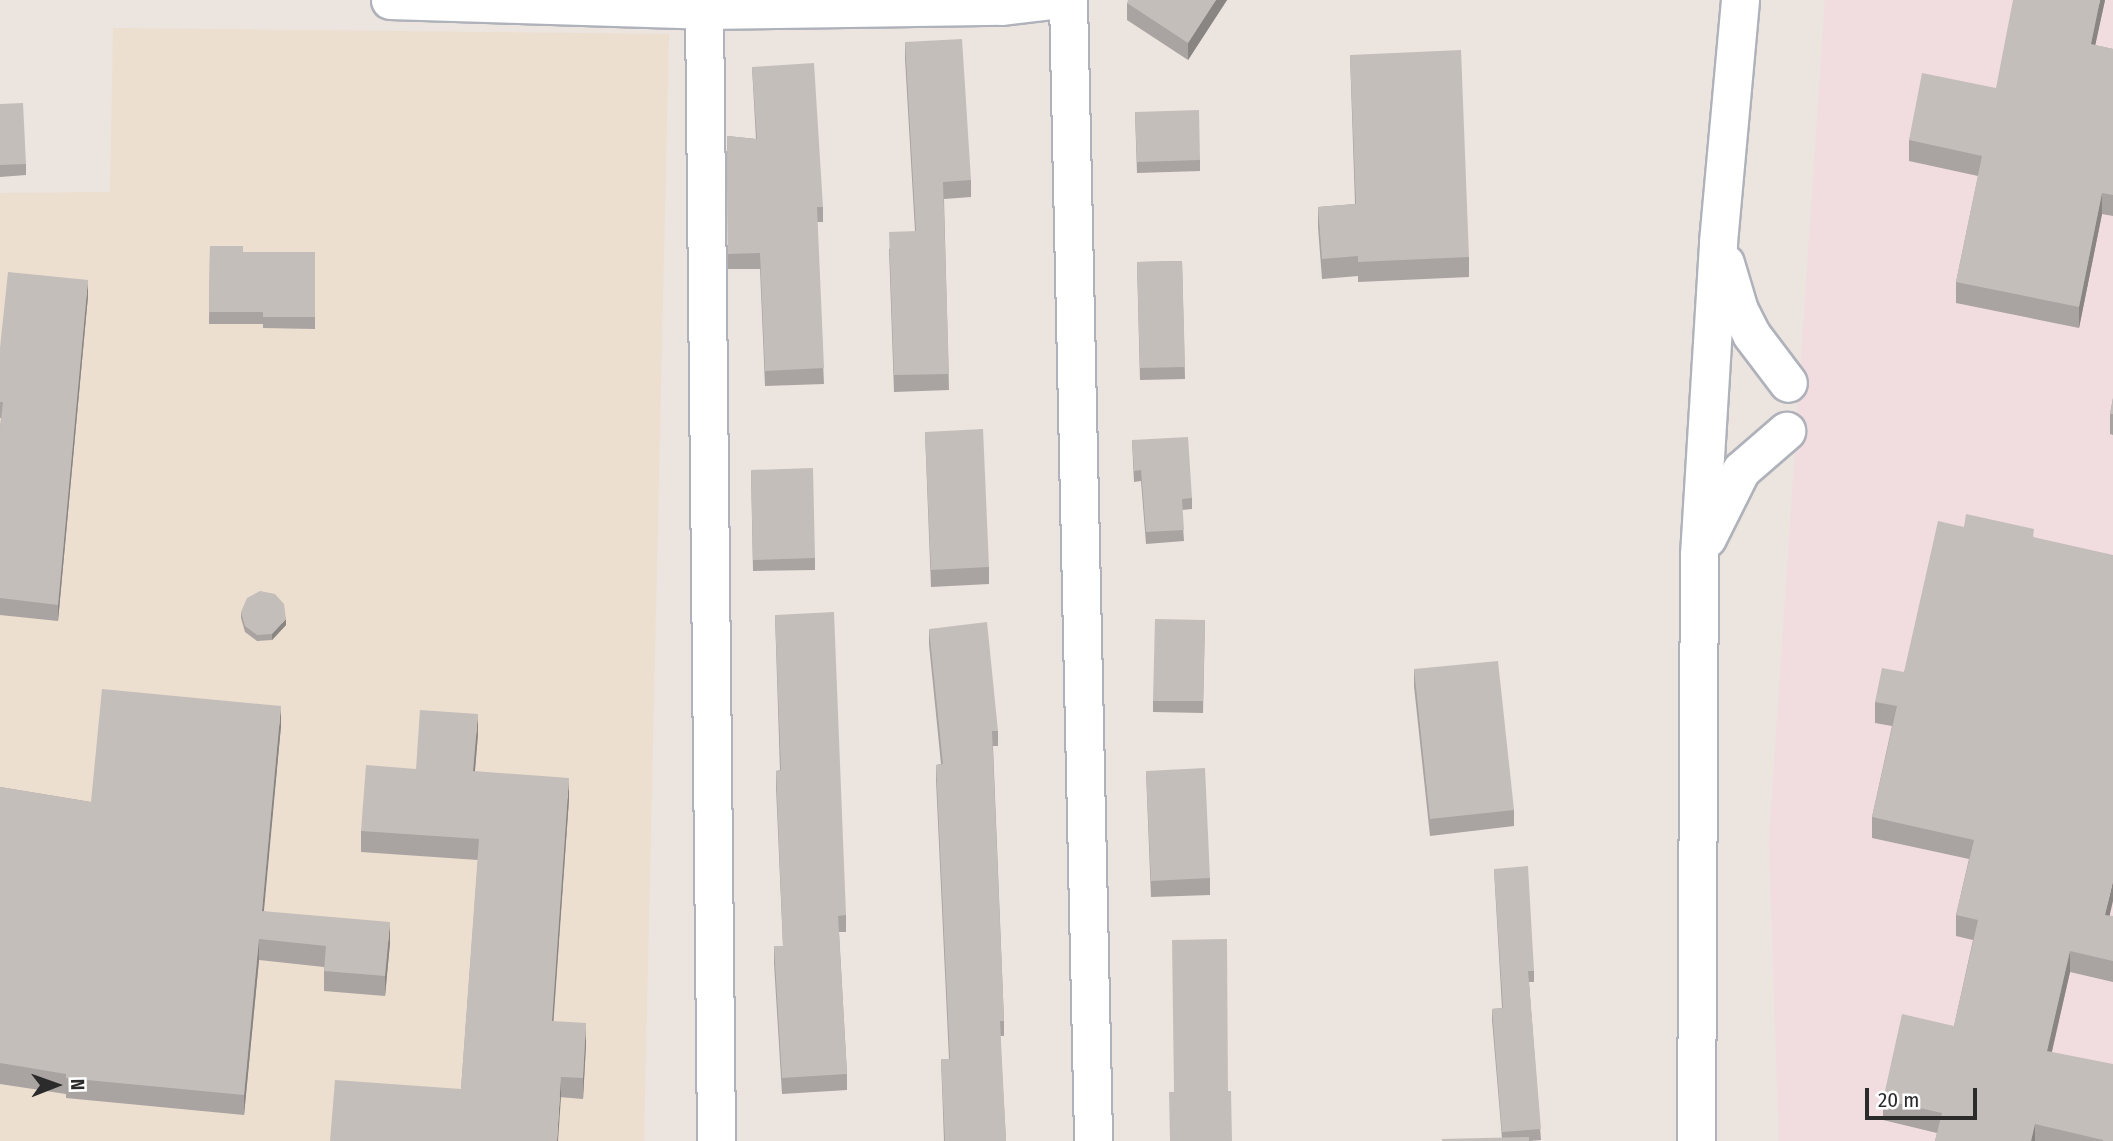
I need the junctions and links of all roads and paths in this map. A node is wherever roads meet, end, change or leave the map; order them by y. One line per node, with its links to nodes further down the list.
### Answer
1 (390, 0): 6 (street)
2 (1051, 0): 5 (street)
3 (1068, 0): 12 (street)
4 (1740, 0): 7 (street)
5 (1002, 3): 6 (street)
6 (704, 10): 11 (street)
7 (1718, 242): 8 (street); 10 (street)
8 (1788, 383)
9 (1786, 431): 10 (street)
10 (1699, 555): 13 (street)
11 (716, 1141)
12 (1093, 1141)
13 (1696, 1141)

